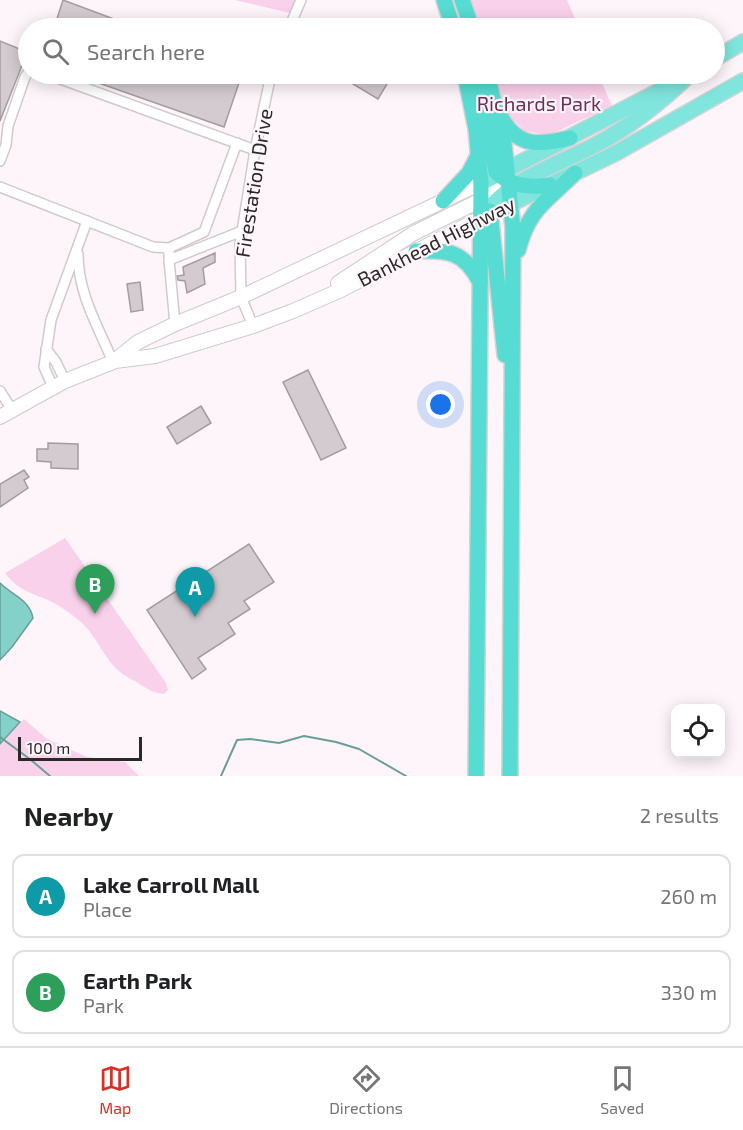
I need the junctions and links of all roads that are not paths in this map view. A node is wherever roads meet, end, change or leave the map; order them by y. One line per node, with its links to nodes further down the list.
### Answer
1 (301, 0): 3 (street)
2 (462, 0): 4 (highway)
3 (293, 18)
4 (468, 18)
5 (743, 42): 6 (main road)
6 (725, 53)
7 (743, 69): 17 (main road)
8 (743, 81): 17 (main road, Bankhead Highway)
9 (22, 84): 23 (street)
10 (75, 84): 20 (street)
11 (269, 84): 21 (street, Firestation Drive)
12 (467, 84): 22 (highway)
13 (477, 84): 25 (highway)
14 (490, 84): 18 (highway)
15 (671, 84): 19 (main road, Bankhead Highway)
16 (680, 84): 25 (main road)
17 (722, 93): 24 (main road, Bankhead Highway)
18 (498, 111): 19 (highway); 25 (highway)
19 (570, 138): 25 (main road, Bankhead Highway)
20 (237, 143): 21 (street); 32 (street)
21 (255, 150): 30 (street, Firestation Drive)
22 (479, 153): 27 (highway); 28 (highway)
23 (0, 161)
24 (575, 173): 25 (main road, Bankhead Highway); 35 (highway)
25 (508, 183): 28 (main road, Bankhead Highway); 28 (main road, Bankhead Highway); 35 (highway)
26 (0, 187): 29 (street)
27 (443, 201): 28 (main road, Bankhead Highway); 37 (main road, Bankhead Highway)
28 (485, 203): 33 (main road, Bankhead Highway); 36 (highway); 38 (main road); 45 (highway)
29 (87, 221): 31 (street); 32 (street)
30 (242, 231): 34 (street); 37 (street, Firestation Drive)
31 (78, 246): 41 (street); 42 (street)
32 (169, 248): 34 (street)
33 (416, 251): 36 (highway); 38 (main road, Bankhead Highway)
34 (169, 260): 39 (street)
35 (513, 267): 45 (highway)
36 (480, 283): 46 (highway)
37 (241, 297): 39 (main road, Bankhead Highway); 40 (street, Firestation Drive)
38 (304, 306): 40 (main road, Bankhead Highway)
39 (175, 324): 41 (main road, Bankhead Highway)
40 (253, 326): 41 (main road, Bankhead Highway)
41 (113, 362): 42 (main road, Bankhead Highway)
42 (59, 384): 44 (main road, Bankhead Highway)
43 (0, 391): 44 (street)
44 (6, 414)
45 (512, 438): 47 (highway)
46 (476, 776)
47 (510, 776)

